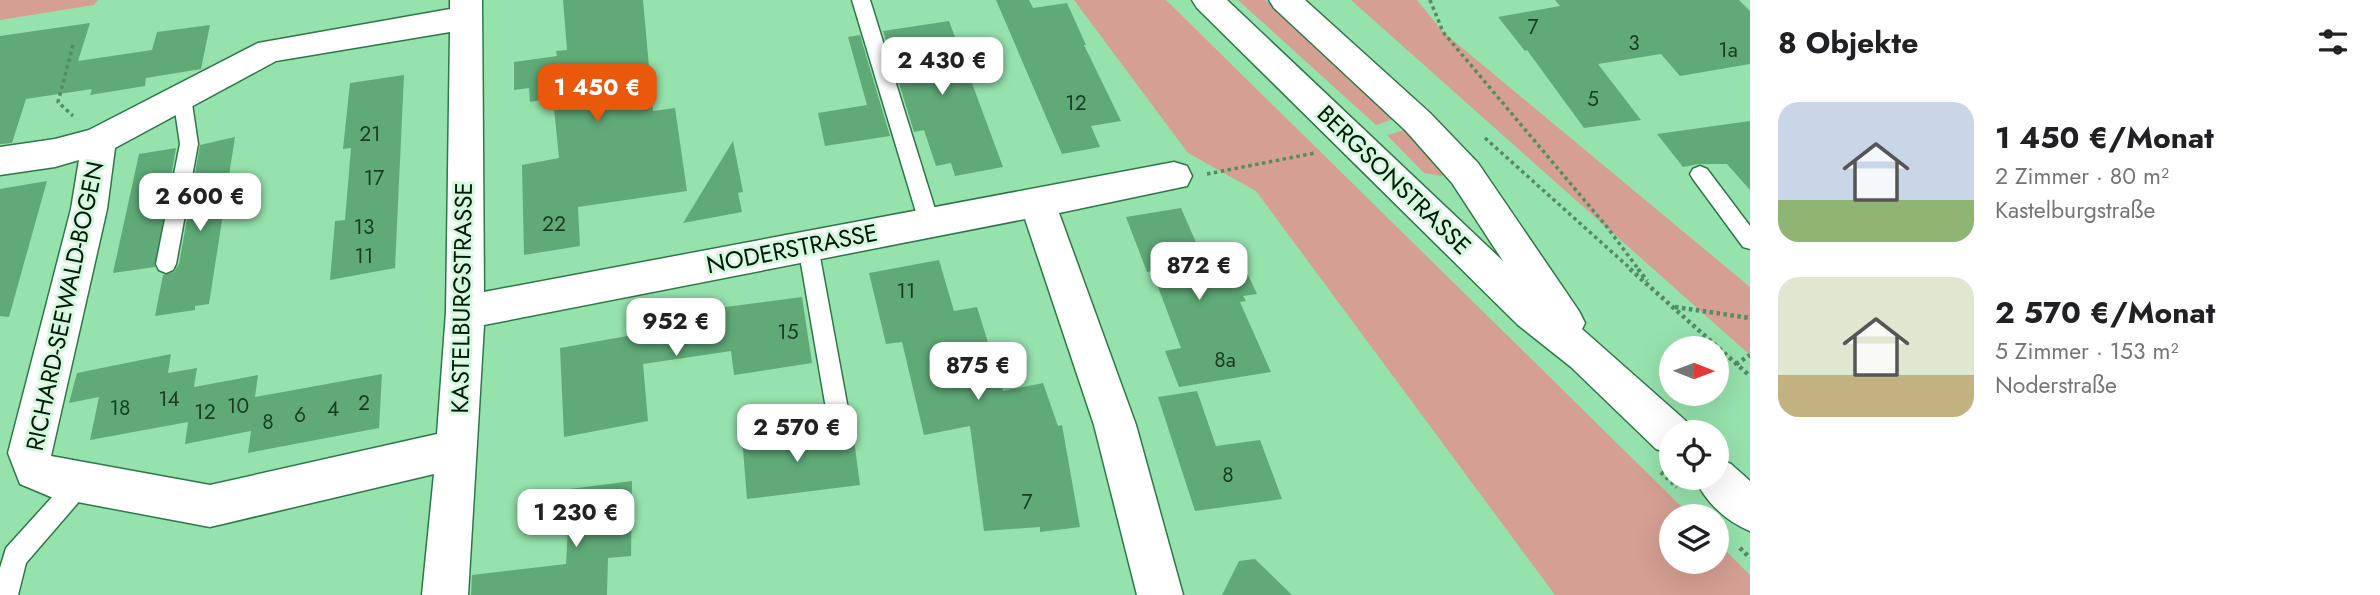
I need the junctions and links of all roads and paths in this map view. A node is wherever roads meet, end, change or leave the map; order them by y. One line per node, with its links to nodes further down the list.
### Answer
1 (862, 0): 15 (lane)
2 (1208, 0): 23 (street, BERGSONSTRASSE)
3 (1285, 0): 23 (street, BERGSONSTRASSE)
4 (1430, 0): 19 (path)
5 (466, 9): 7 (street, RICHARD-SEEWALD-BOGEN); 21 (street, KASTELBURGSTRASSE)
6 (73, 45): 9 (path)
7 (182, 97): 9 (street, RICHARD-SEEWALD-BOGEN); 18 (lane)
8 (1478, 132): 19 (path)
9 (99, 141): 11 (street); 30 (street, RICHARD-SEEWALD-BOGEN)
10 (1325, 151): 13 (path)
11 (0, 162)
12 (1700, 174): 16 (lane)
13 (1174, 176): 14 (street, NODERSTRASSE)
14 (1037, 201): 15 (street, NODERSTRASSE); 35 (street)
15 (929, 222): 17 (street, NODERSTRASSE)
16 (1750, 241)
17 (808, 246): 21 (street, NODERSTRASSE); 27 (lane)
18 (166, 264)
19 (1652, 288): 20 (path)
20 (1673, 306): 22 (path); 25 (path)
21 (465, 312): 29 (street, KASTELBURGSTRASSE)
22 (1750, 318)
23 (1585, 354): 28 (street, BERGSONSTRASSE)
24 (1750, 355): 25 (path)
25 (1736, 364): 26 (path)
26 (1750, 376)
27 (839, 419)
28 (1659, 424)
29 (457, 449): 30 (street, RICHARD-SEEWALD-BOGEN); 34 (street, KASTELBURGSTRASSE)
30 (81, 482): 33 (lane)
31 (1729, 490): 32 (street)
32 (1750, 510)
33 (6, 595)
34 (445, 595)
35 (1160, 595)

